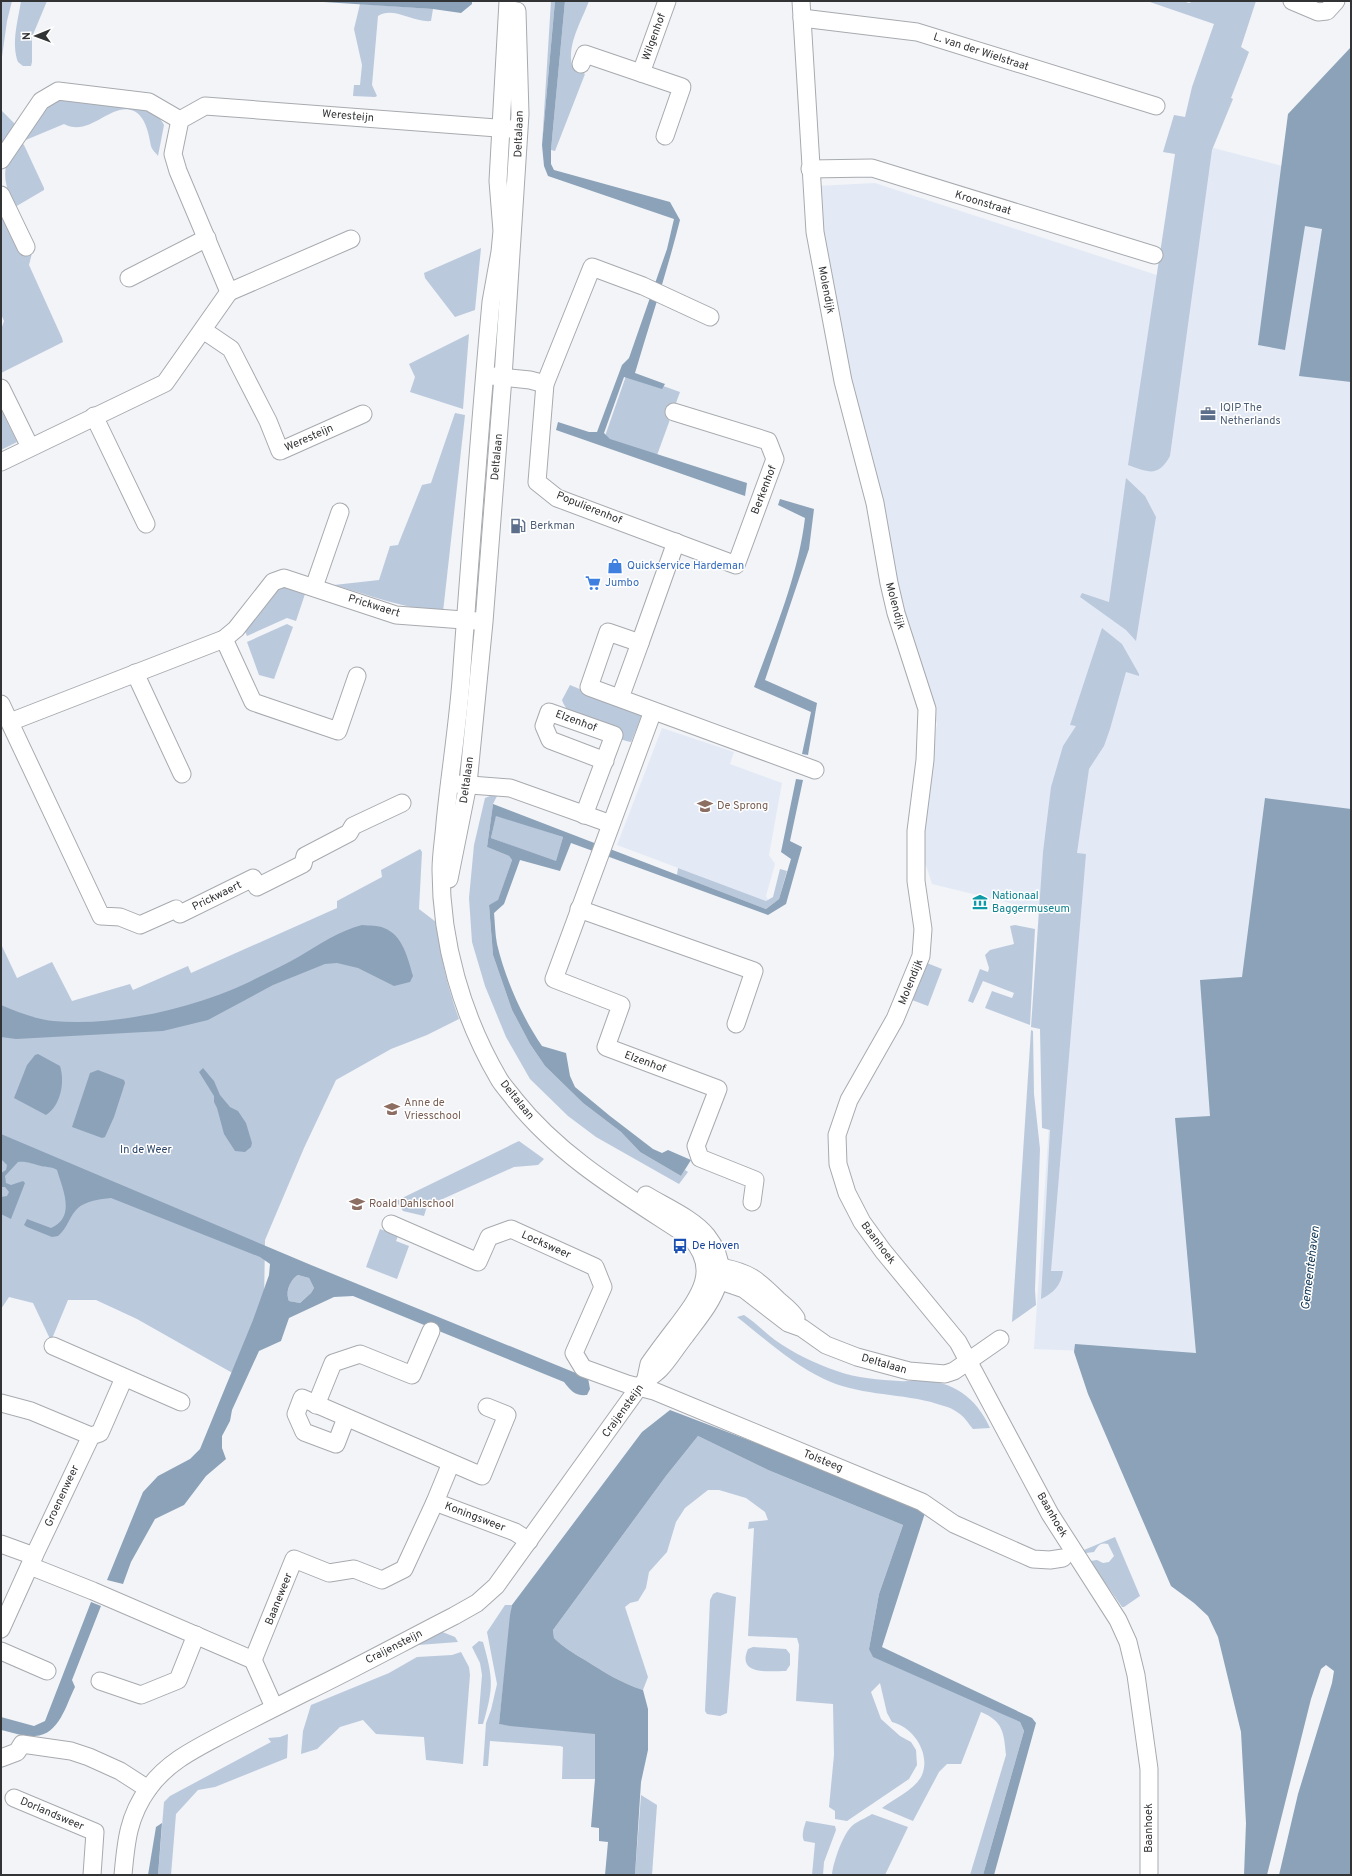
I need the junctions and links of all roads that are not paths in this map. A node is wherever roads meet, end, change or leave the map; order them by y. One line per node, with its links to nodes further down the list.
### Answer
1 (508, 1): 12 (street, Deltalaan)
2 (518, 1): 13 (street, Deltalaan)
3 (667, 1): 9 (street, Wilgenhof)
4 (801, 1): 7 (street, Molendijk)
5 (1292, 1): 6 (street)
6 (1331, 6)
7 (802, 18): 10 (street, L. van der Wielstraat); 16 (street, Molendijk)
8 (581, 64): 9 (street, Wilgenhof)
9 (641, 73): 14 (street, Wilgenhof)
10 (1156, 106)
11 (180, 120): 12 (street, Weresteijn); 15 (street); 18 (street)
12 (500, 128): 13 (street, Weresteijn); 26 (street, Deltalaan)
13 (520, 130): 27 (street, Deltalaan)
14 (665, 136)
15 (1, 160)
16 (810, 170): 21 (street, Kroonstraat); 61 (street, Molendijk)
17 (1, 195): 20 (street)
18 (207, 238): 22 (street); 23 (street)
19 (351, 239): 23 (street)
20 (26, 247)
21 (1154, 255)
22 (129, 278)
23 (229, 292): 25 (street)
24 (710, 317): 28 (street, Populierenhof)
25 (202, 330): 31 (street, Weresteijn); 32 (street)
26 (484, 375): 27 (street); 40 (street, Deltalaan)
27 (503, 377): 28 (street); 41 (street, Deltalaan)
28 (545, 384): 37 (street, Populierenhof)
29 (1, 388): 33 (street)
30 (674, 412): 38 (street, Berkenhof)
31 (363, 414)
32 (94, 416): 33 (street); 36 (street)
33 (30, 447): 34 (street)
34 (1, 462)
35 (340, 512): 39 (street)
36 (146, 524)
37 (676, 542): 38 (street, Populierenhof); 43 (street)
38 (736, 565)
39 (314, 587): 40 (street, Prickwaert); 42 (street, Prickwaert)
40 (466, 621): 41 (street, Prickwaert); 53 (street, Deltalaan)
41 (484, 622): 54 (street, Deltalaan)
42 (224, 639): 44 (street, Prickwaert); 45 (street)
43 (640, 643): 46 (street); 46 (street)
44 (135, 673): 49 (street, Prickwaert); 52 (street)
45 (357, 676)
46 (620, 698): 48 (street)
47 (1, 704): 49 (street, Prickwaert)
48 (653, 711): 51 (street); 57 (street, Elzenhof)
49 (10, 722): 55 (street, Prickwaert)
50 (605, 761): 56 (street)
51 (815, 770)
52 (182, 774)
53 (449, 783): 54 (street); 59 (street, Deltalaan)
54 (468, 784): 56 (street); 59 (street, Deltalaan)
55 (402, 803)
56 (584, 815): 57 (street)
57 (611, 824): 58 (street, Elzenhof)
58 (579, 909): 60 (street); 62 (street, Elzenhof)
59 (443, 910): 64 (street, Deltalaan)
60 (736, 1024)
61 (847, 1193): 68 (street, Baanhoek)
62 (752, 1202)
63 (391, 1224): 69 (street, Locksweer)
64 (715, 1275): 68 (street, Deltalaan); 71 (street, Craijensteijn)
65 (431, 1331): 74 (street)
66 (1000, 1339): 68 (street, Deltalaan)
67 (52, 1346): 70 (street)
68 (968, 1361): 96 (street, Baanhoek)
69 (579, 1364): 71 (street, Tolsteeg)
70 (124, 1378): 72 (street); 77 (street, Groenenweer)
71 (643, 1383): 80 (street, Craijensteijn); 82 (street, Tolsteeg)
72 (181, 1402)
73 (1, 1403): 77 (street)
74 (316, 1405): 76 (street); 76 (street)
75 (487, 1407): 78 (street)
76 (346, 1418): 78 (street)
77 (91, 1436): 83 (street, Groenenweer)
78 (451, 1462): 79 (street, Koningsweer)
79 (435, 1502): 80 (street, Koningsweer); 87 (street, Baaneweer)
80 (529, 1541): 90 (street, Craijensteijn)
81 (1, 1544): 83 (street)
82 (1063, 1558)
83 (32, 1561): 84 (street, Groenenweer); 85 (street)
84 (1, 1629)
85 (196, 1635): 87 (street); 89 (street)
86 (1, 1651): 88 (street)
87 (253, 1660): 90 (street)
88 (47, 1672)
89 (100, 1681)
90 (274, 1707): 92 (street, Craijensteijn)
91 (1, 1758): 92 (street)
92 (148, 1789): 95 (street, Craijensteijn)
93 (14, 1798): 94 (street, Dorlandsweer)
94 (92, 1875)
95 (123, 1875)
96 (1149, 1875)

